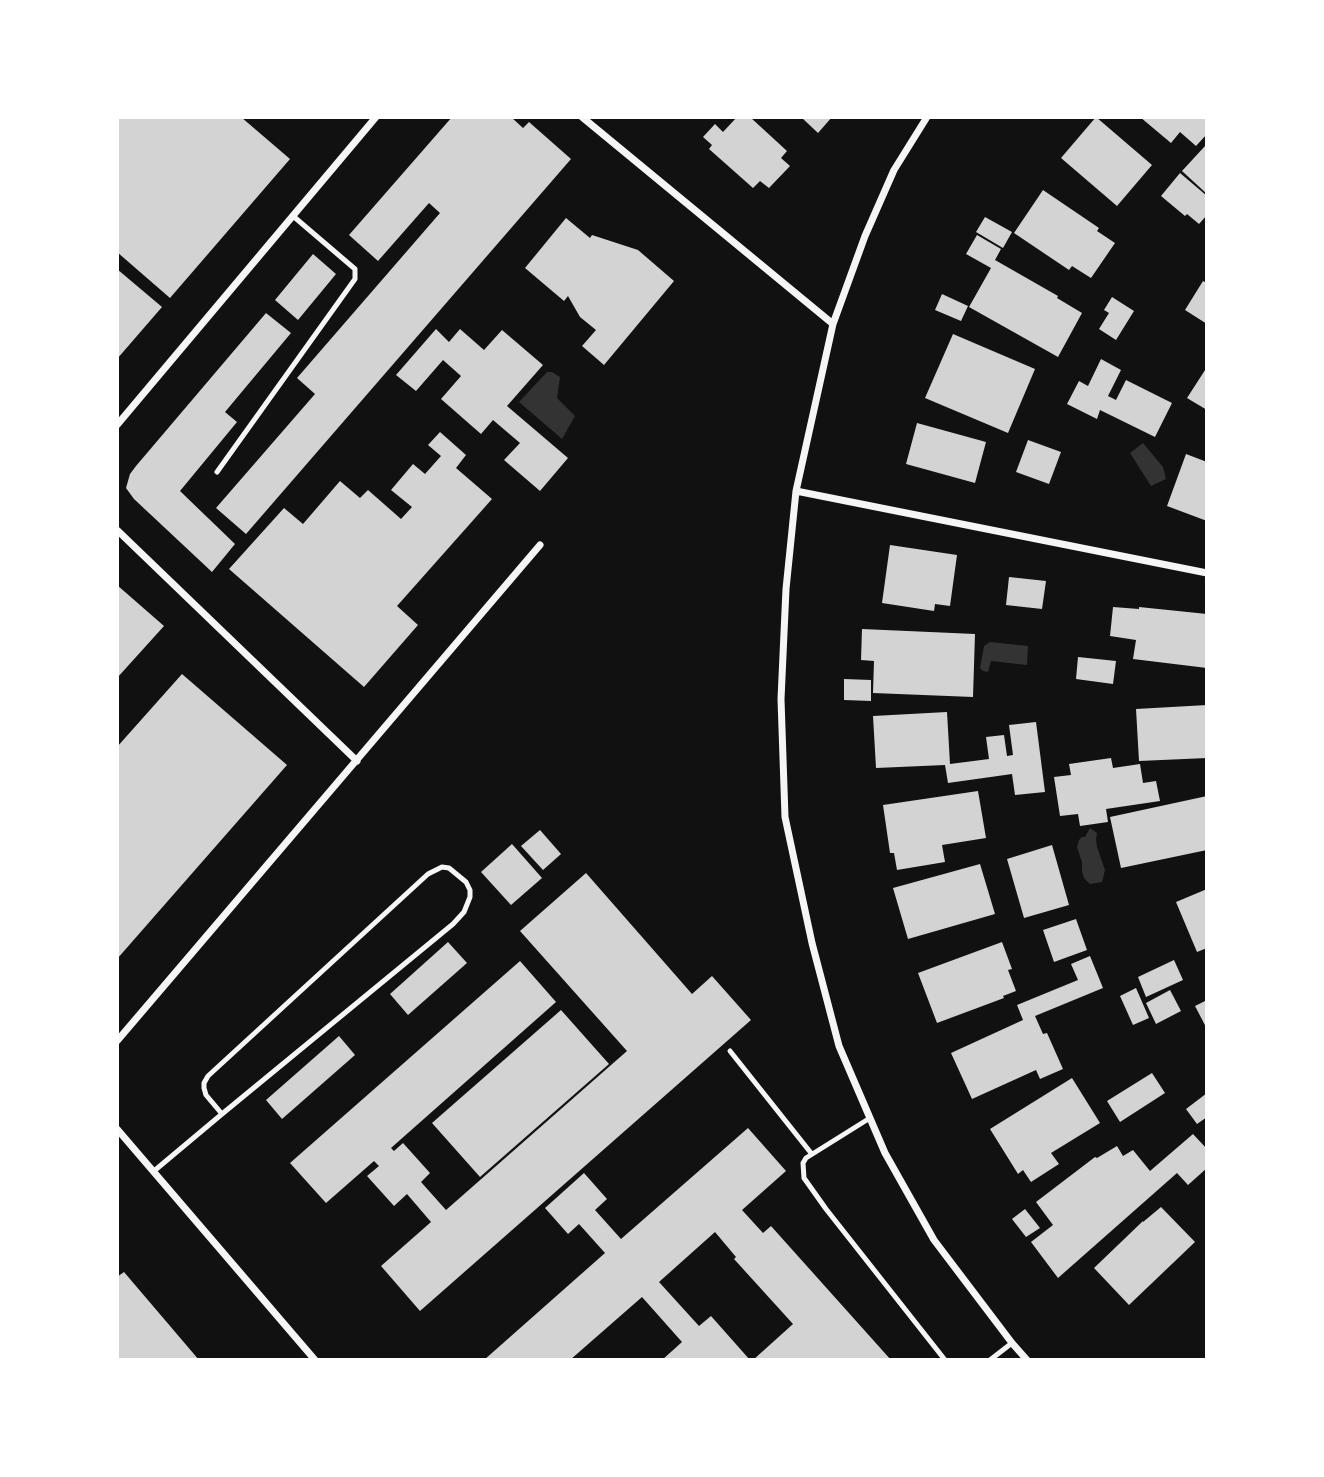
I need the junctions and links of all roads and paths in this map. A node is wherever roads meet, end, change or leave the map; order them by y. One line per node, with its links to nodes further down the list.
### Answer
1 (376, 117): 4 (street)
2 (582, 117): 5 (street)
3 (928, 117): 5 (street)
4 (293, 216): 6 (street); 7 (lane)
5 (833, 324): 8 (street)
6 (117, 425)
7 (216, 472)
8 (796, 491): 11 (street); 16 (street)
9 (117, 530): 12 (street)
10 (540, 545): 12 (street)
11 (1207, 573)
12 (357, 761): 13 (street)
13 (117, 1041)
14 (730, 1051): 18 (lane)
15 (222, 1114): 15 (lane); 19 (lane)
16 (870, 1118): 18 (lane); 20 (street)
17 (117, 1129): 19 (street)
18 (811, 1153): 22 (lane)
19 (153, 1171): 21 (street)
20 (1012, 1343): 23 (lane); 24 (street)
21 (316, 1360)
22 (945, 1360)
23 (990, 1360)
24 (1027, 1360)

